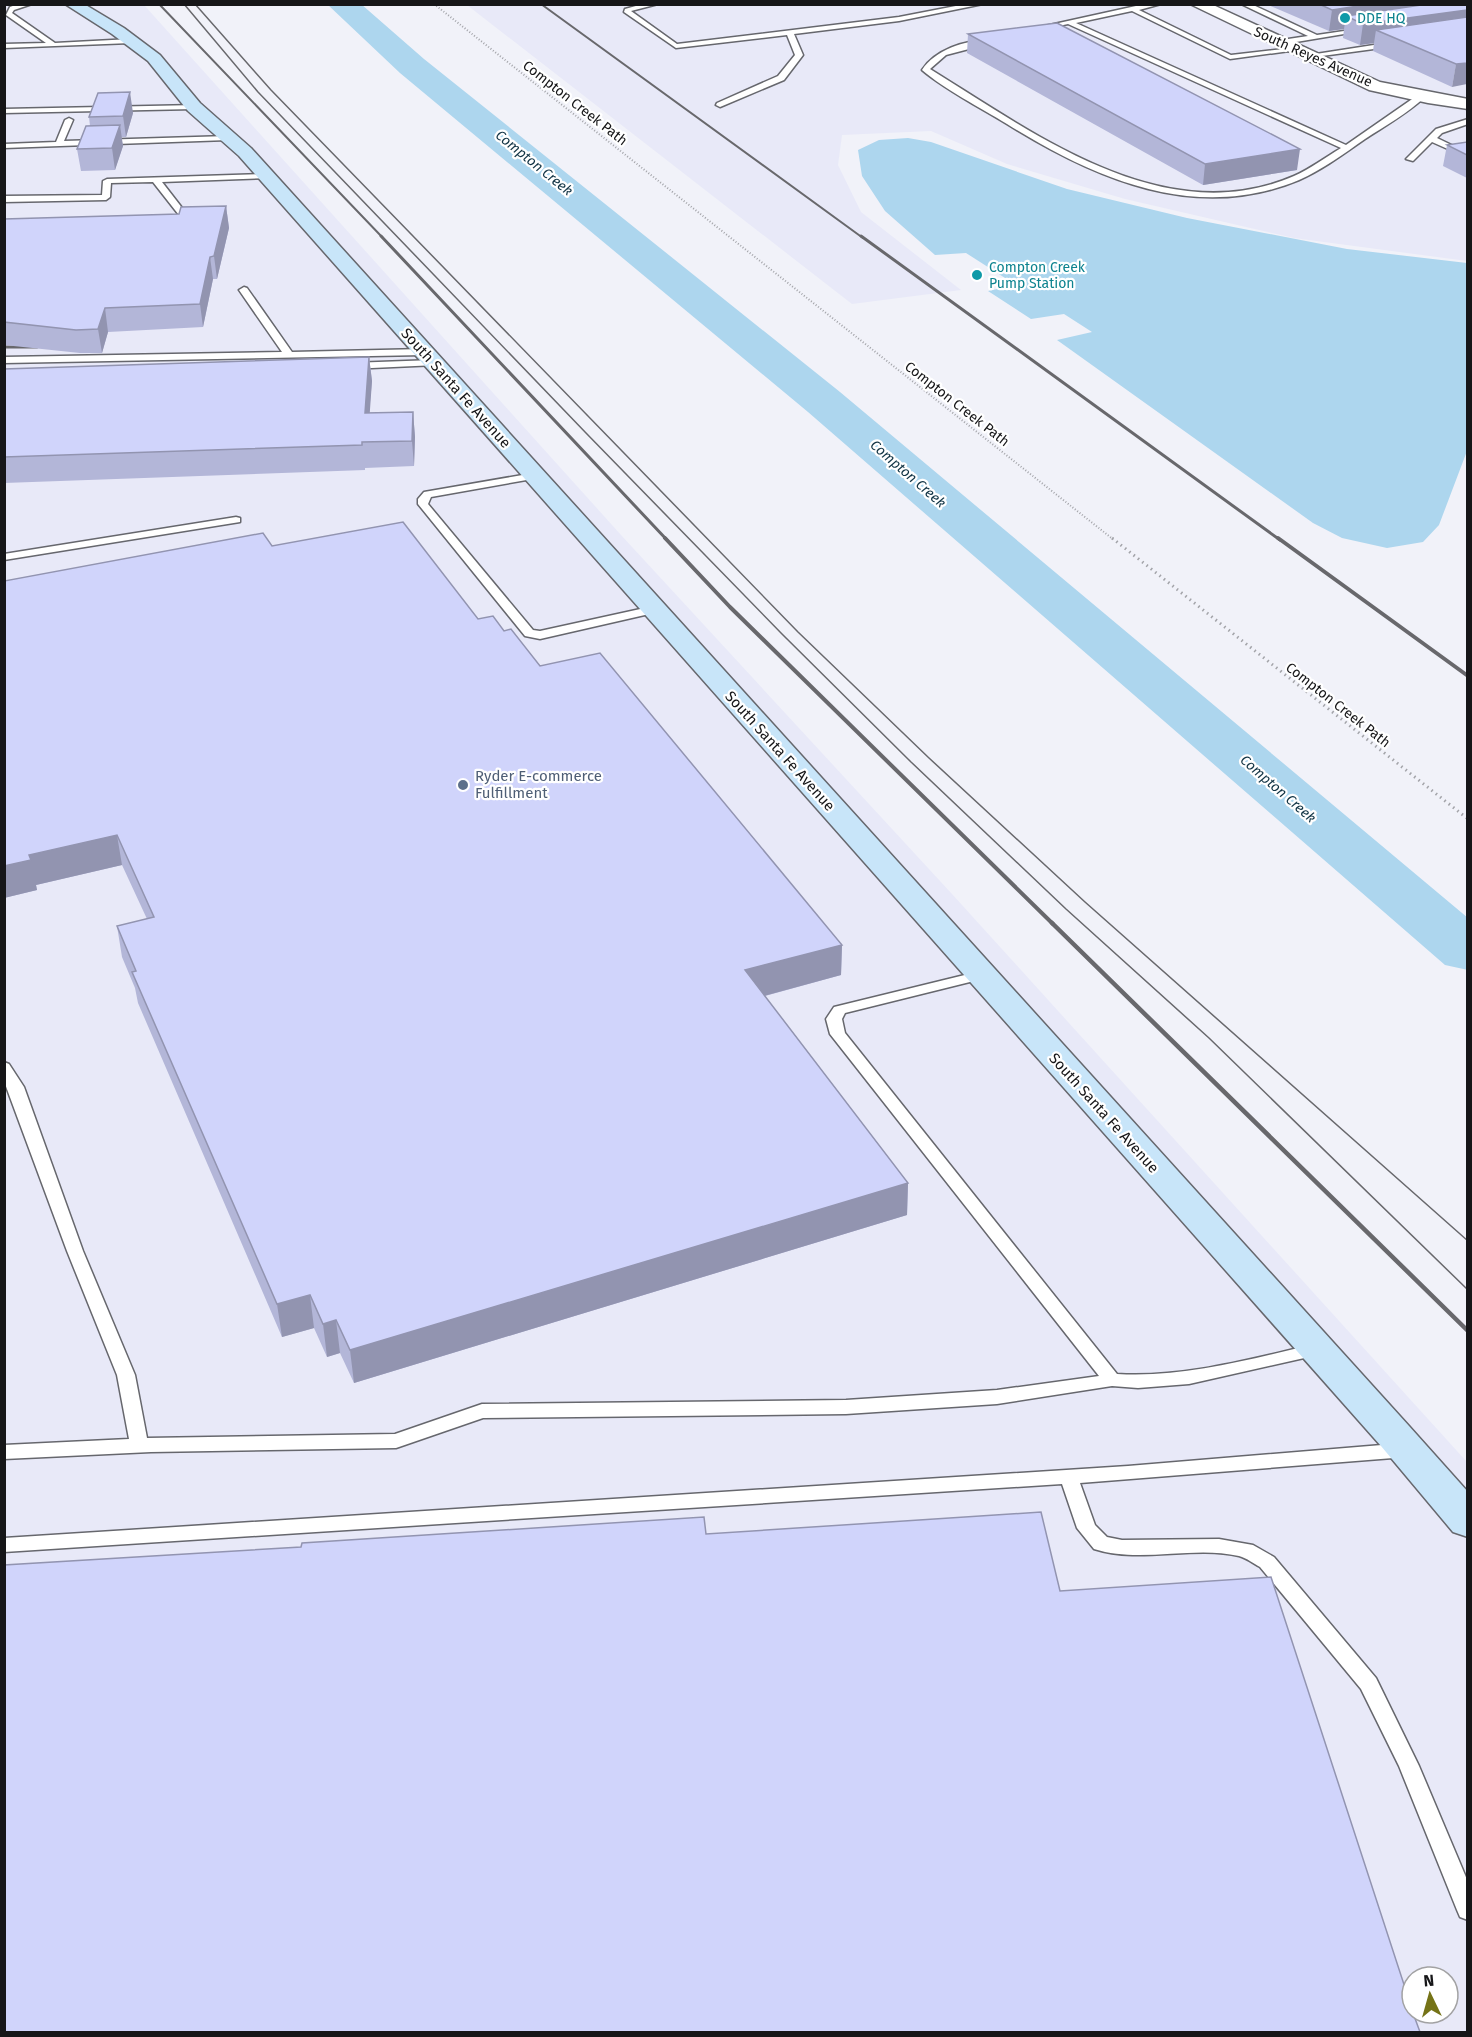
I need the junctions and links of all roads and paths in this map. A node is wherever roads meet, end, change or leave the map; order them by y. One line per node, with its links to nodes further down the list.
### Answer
1 (29, 4): 18 (lane)
2 (72, 4): 16 (main road, South Santa Fe Avenue)
3 (434, 4): 48 (path, Compton Creek Path)
4 (655, 4): 13 (lane)
5 (980, 4): 13 (lane)
6 (1158, 4): 9 (lane)
7 (1197, 4): 20 (street, South Reyes Avenue)
8 (1244, 4): 14 (lane)
9 (1132, 9): 10 (lane); 20 (lane)
10 (1068, 21): 12 (lane); 32 (lane)
11 (1377, 28): 14 (lane)
12 (1032, 30)
13 (790, 33): 23 (lane)
14 (1316, 37): 20 (lane)
15 (997, 39): 32 (lane)
16 (131, 41): 18 (lane); 24 (main road, South Santa Fe Avenue)
17 (1402, 42): 20 (lane)
18 (54, 45): 19 (lane)
19 (4, 46)
20 (1293, 49): 21 (street, South Reyes Avenue)
21 (1421, 97): 22 (street, South Reyes Avenue); 32 (lane)
22 (1467, 104)
23 (720, 105)
24 (194, 107): 25 (lane); 28 (main road, South Santa Fe Avenue)
25 (4, 111)
26 (69, 120): 30 (lane)
27 (1466, 123): 29 (lane)
28 (228, 138): 30 (lane); 35 (main road, South Santa Fe Avenue)
29 (1431, 138): 33 (lane); 34 (lane)
30 (59, 144): 31 (lane)
31 (4, 146)
32 (1347, 148)
33 (1467, 156)
34 (1410, 159)
35 (267, 176): 36 (lane); 41 (main road, South Santa Fe Avenue)
36 (155, 180): 37 (lane); 38 (lane)
37 (4, 199)
38 (189, 222)
39 (244, 290): 40 (lane)
40 (289, 355): 41 (lane); 42 (lane)
41 (429, 358): 43 (lane); 44 (main road, South Santa Fe Avenue)
42 (4, 360)
43 (339, 367)
44 (534, 476): 47 (main road, South Santa Fe Avenue); 47 (lane)
45 (236, 520): 46 (lane)
46 (4, 557)
47 (654, 609): 49 (main road, South Santa Fe Avenue)
48 (1467, 819)
49 (981, 975): 51 (main road, South Santa Fe Avenue); 52 (lane)
50 (4, 1067): 53 (lane)
51 (1316, 1350): 52 (lane); 54 (main road, South Santa Fe Avenue)
52 (1112, 1380): 53 (lane)
53 (139, 1446): 55 (lane)
54 (1406, 1450): 56 (lane); 57 (main road, South Santa Fe Avenue)
55 (4, 1452)
56 (1069, 1476): 58 (lane); 59 (lane)
57 (1467, 1521)
58 (4, 1545)
59 (1467, 1910)

